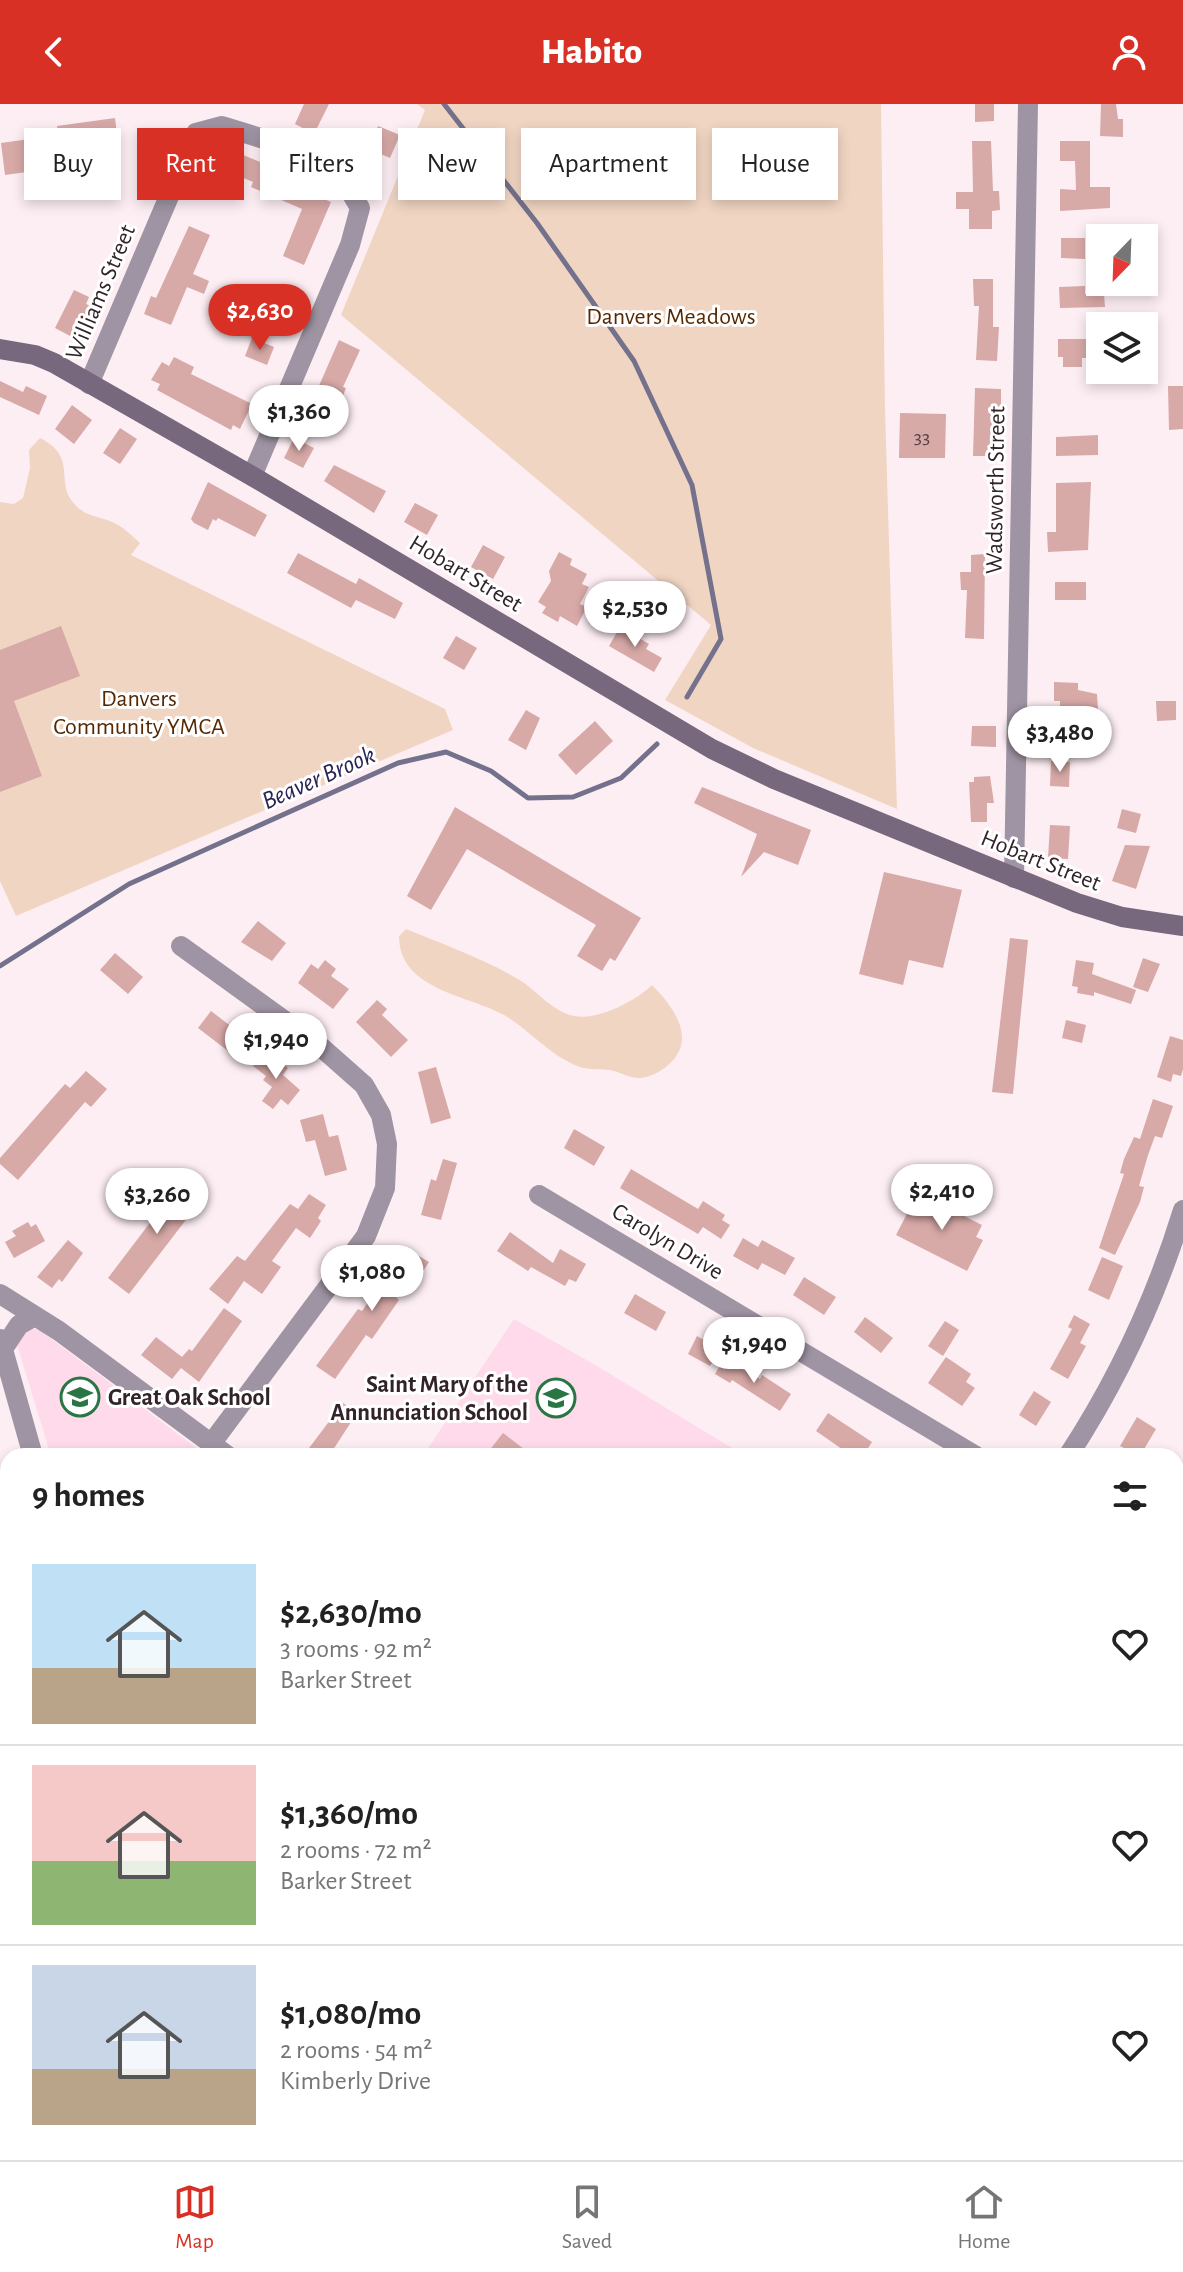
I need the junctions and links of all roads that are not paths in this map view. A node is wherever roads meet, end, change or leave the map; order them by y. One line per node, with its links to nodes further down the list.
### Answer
1 (1028, 104): 5 (street, Wadsworth Street)
2 (0, 349): 3 (main road, Hobart Street)
3 (89, 384): 4 (main road, Hobart Street); 4 (street, Williams Street)
4 (252, 476): 5 (main road, Hobart Street)
5 (1014, 878): 6 (main road, Hobart Street)
6 (1183, 926)
7 (181, 946): 15 (street)
8 (539, 1195): 16 (street, Carolyn Drive)
9 (1183, 1210): 17 (street)
10 (0, 1294): 11 (street)
11 (35, 1316): 12 (street); 14 (street)
12 (2, 1344): 13 (street)
13 (31, 1448)
14 (217, 1448)
15 (221, 1448)
16 (963, 1448)
17 (1073, 1448)

